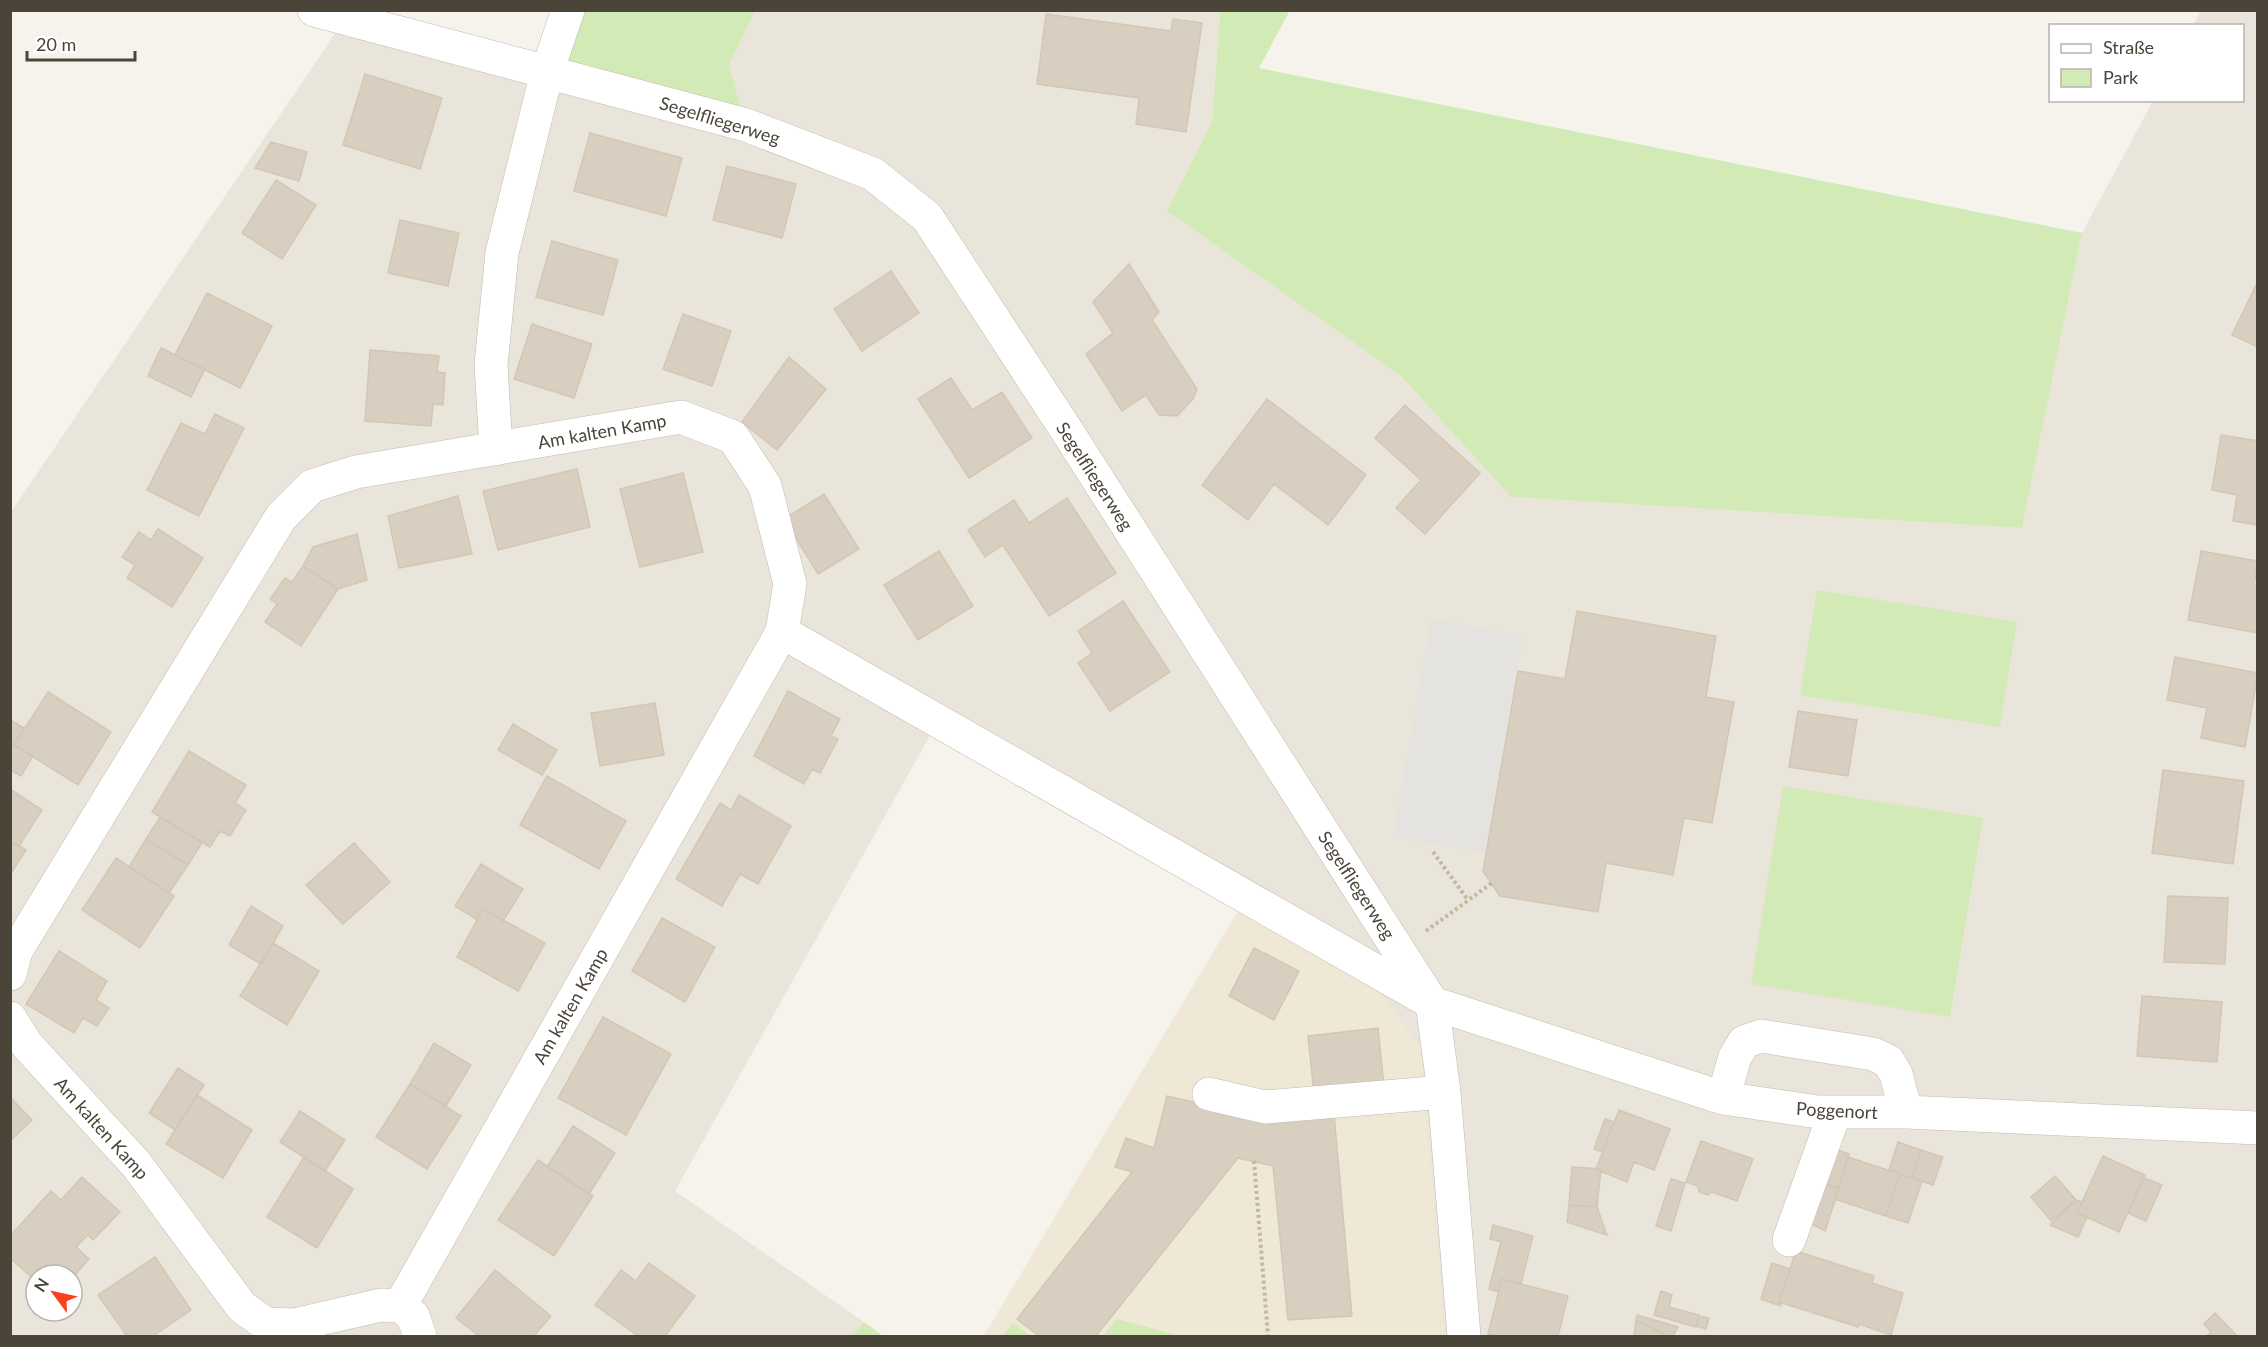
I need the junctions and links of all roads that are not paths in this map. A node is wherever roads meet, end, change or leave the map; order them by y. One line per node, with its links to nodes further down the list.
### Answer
1 (314, 10): 3 (street, Segelfliegerweg)
2 (568, 10): 3 (street)
3 (547, 72): 4 (street); 7 (street, Segelfliegerweg)
4 (496, 449): 5 (street, Am kalten Kamp); 6 (street, Am kalten Kamp)
5 (782, 632): 7 (street, Poggenort); 16 (street, Am kalten Kamp)
6 (10, 974)
7 (1432, 1003): 9 (street, Segelfliegerweg); 11 (street, Poggenort)
8 (10, 1018): 16 (street, Am kalten Kamp)
9 (1444, 1092): 10 (street); 18 (street, Segelfliegerweg)
10 (1209, 1094)
11 (1723, 1098): 12 (street, Poggenort); 13 (street)
12 (1834, 1112): 13 (street, Poggenort); 15 (street)
13 (1906, 1112): 14 (street, Poggenort)
14 (2258, 1128)
15 (1789, 1240)
16 (400, 1306): 17 (street)
17 (420, 1336)
18 (1464, 1336)

